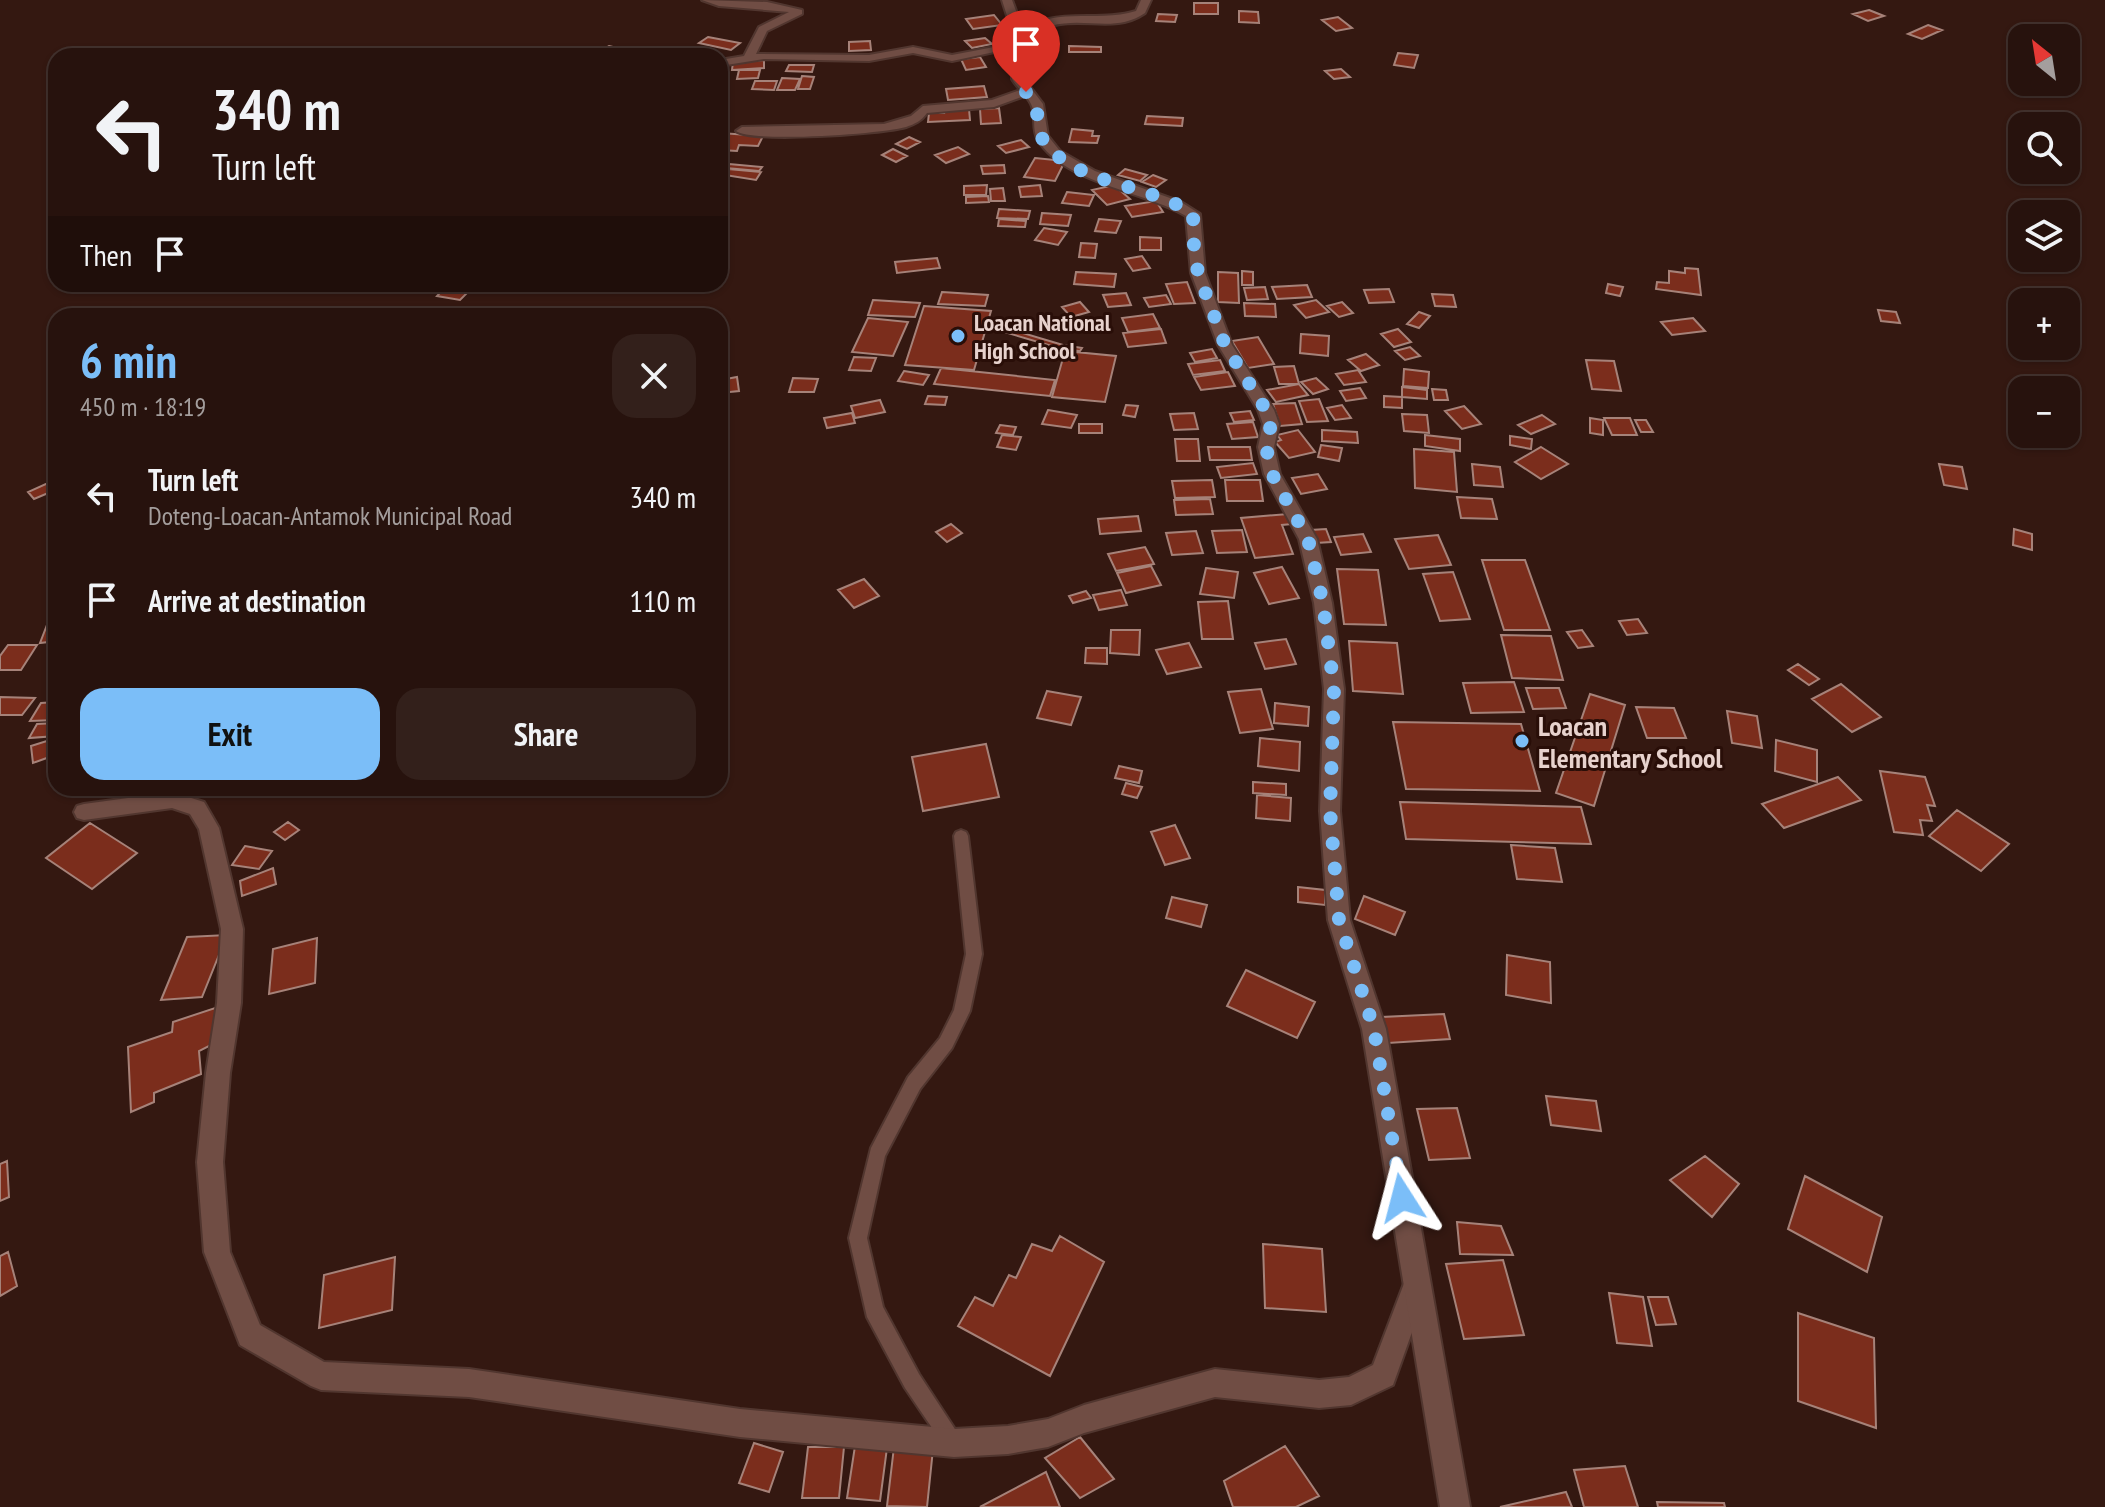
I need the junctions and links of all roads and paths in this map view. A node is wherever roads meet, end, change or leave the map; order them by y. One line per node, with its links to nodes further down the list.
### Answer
1 (707, 0): 5 (street)
2 (1007, 0): 4 (street)
3 (1146, 0): 4 (street)
4 (1021, 42): 5 (street); 7 (street)
5 (749, 57): 6 (street)
6 (728, 61)
7 (1026, 92): 8 (street); 11 (street)
8 (742, 131)
9 (84, 812): 12 (street)
10 (961, 836): 12 (lane)
11 (1417, 1282): 12 (street); 13 (street)
12 (954, 1443)
13 (1455, 1507)

